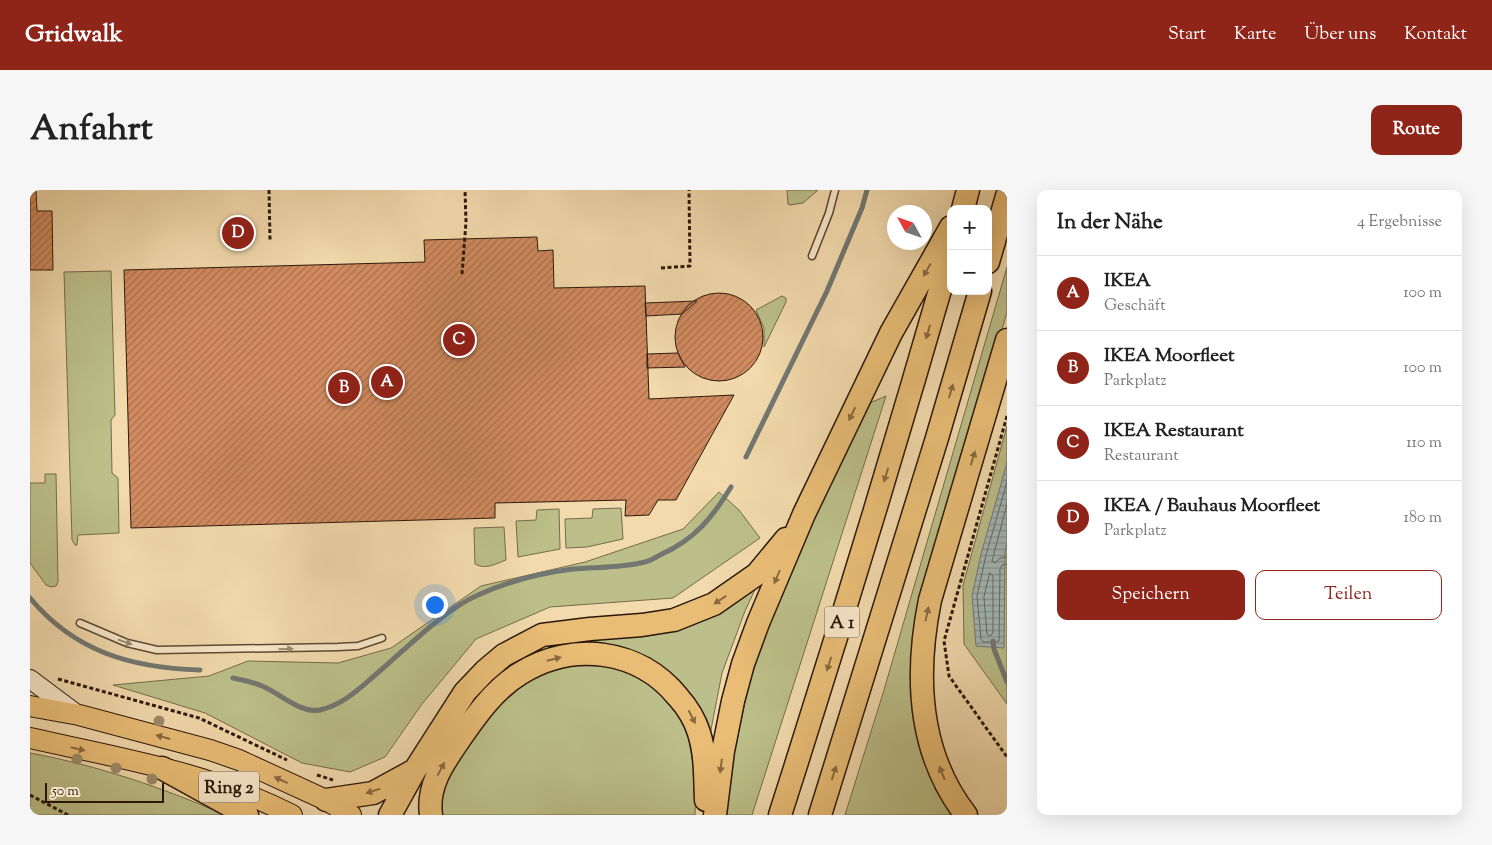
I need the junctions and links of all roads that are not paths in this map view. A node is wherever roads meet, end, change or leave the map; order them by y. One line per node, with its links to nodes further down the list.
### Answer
1 (834, 190): 5 (lane)
2 (1007, 196): 4 (highway)
3 (947, 234): 9 (highway, one-way to 9)
4 (991, 250)
5 (812, 256)
6 (947, 266): 26 (highway, A 1, one-way to 26)
7 (979, 295): 27 (highway, A 1, one-way to 7)
8 (1007, 340): 28 (highway, one-way to 8)
9 (803, 516): 17 (highway, one-way to 17); 25 (highway, one-way to 25)
10 (80, 622): 11 (lane, one-way to 11)
11 (382, 638)
12 (30, 679): 14 (main road)
13 (30, 706): 14 (main road, Ring 2)
14 (78, 715): 18 (main road, Ring 2, one-way to 14)
15 (30, 738): 16 (main road, Ring 2, one-way to 16)
16 (162, 768): 19 (highway); 20 (main road, Ring 2)
17 (415, 770): 18 (highway, one-way to 18); 22 (highway)
18 (326, 800): 21 (main road, Ring 2)
19 (247, 815)
20 (292, 815)
21 (351, 815)
22 (390, 815)
23 (431, 815): 24 (highway, one-way to 24)
24 (706, 815)
25 (715, 815)
26 (780, 815)
27 (820, 815)
28 (966, 815)

